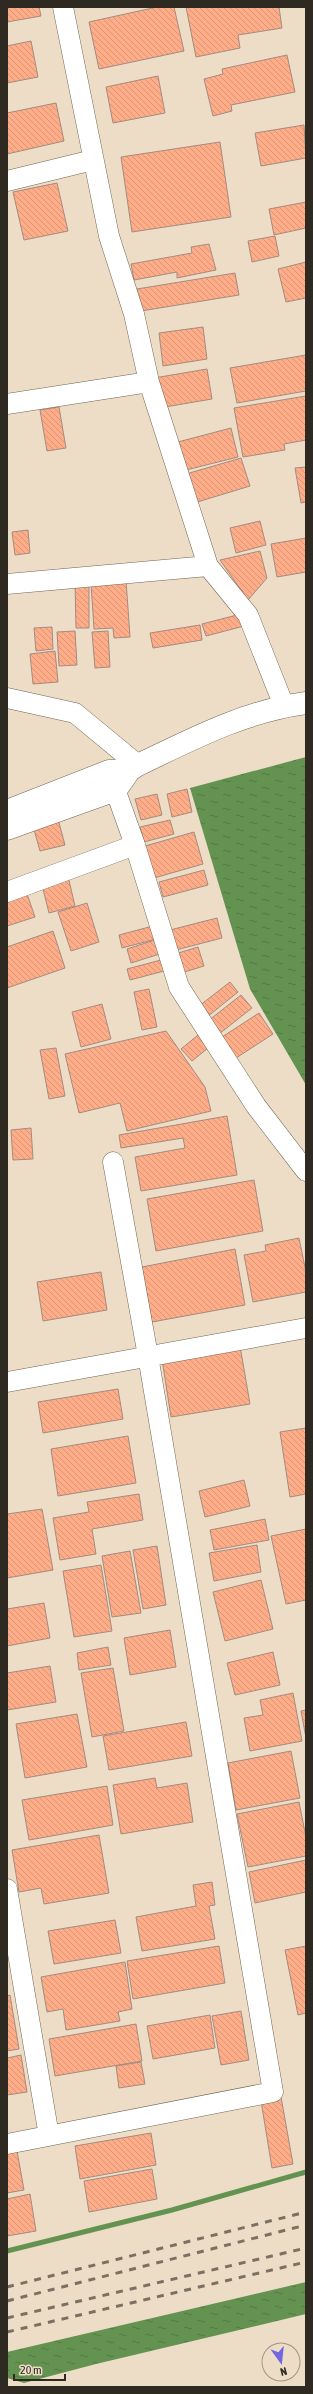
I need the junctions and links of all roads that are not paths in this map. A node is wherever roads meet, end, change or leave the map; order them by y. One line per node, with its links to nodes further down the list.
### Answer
1 (63, 7): 2 (street)
2 (93, 160): 3 (street); 4 (street)
3 (7, 181)
4 (149, 382): 5 (street); 6 (street)
5 (7, 404)
6 (208, 566): 7 (street); 10 (street)
7 (7, 584)
8 (7, 698): 11 (street)
9 (306, 703): 10 (main road)
10 (284, 706): 11 (main road)
11 (123, 774): 12 (main road); 13 (main road); 14 (street)
12 (7, 811)
13 (7, 829)
14 (135, 844): 15 (street); 17 (street)
15 (7, 892)
16 (113, 1162): 19 (street)
17 (306, 1171)
18 (306, 1328): 19 (street)
19 (148, 1356): 20 (street); 22 (street)
20 (7, 1382)
21 (7, 1889): 22 (street)
22 (48, 2136): 23 (street)
23 (7, 2144)

